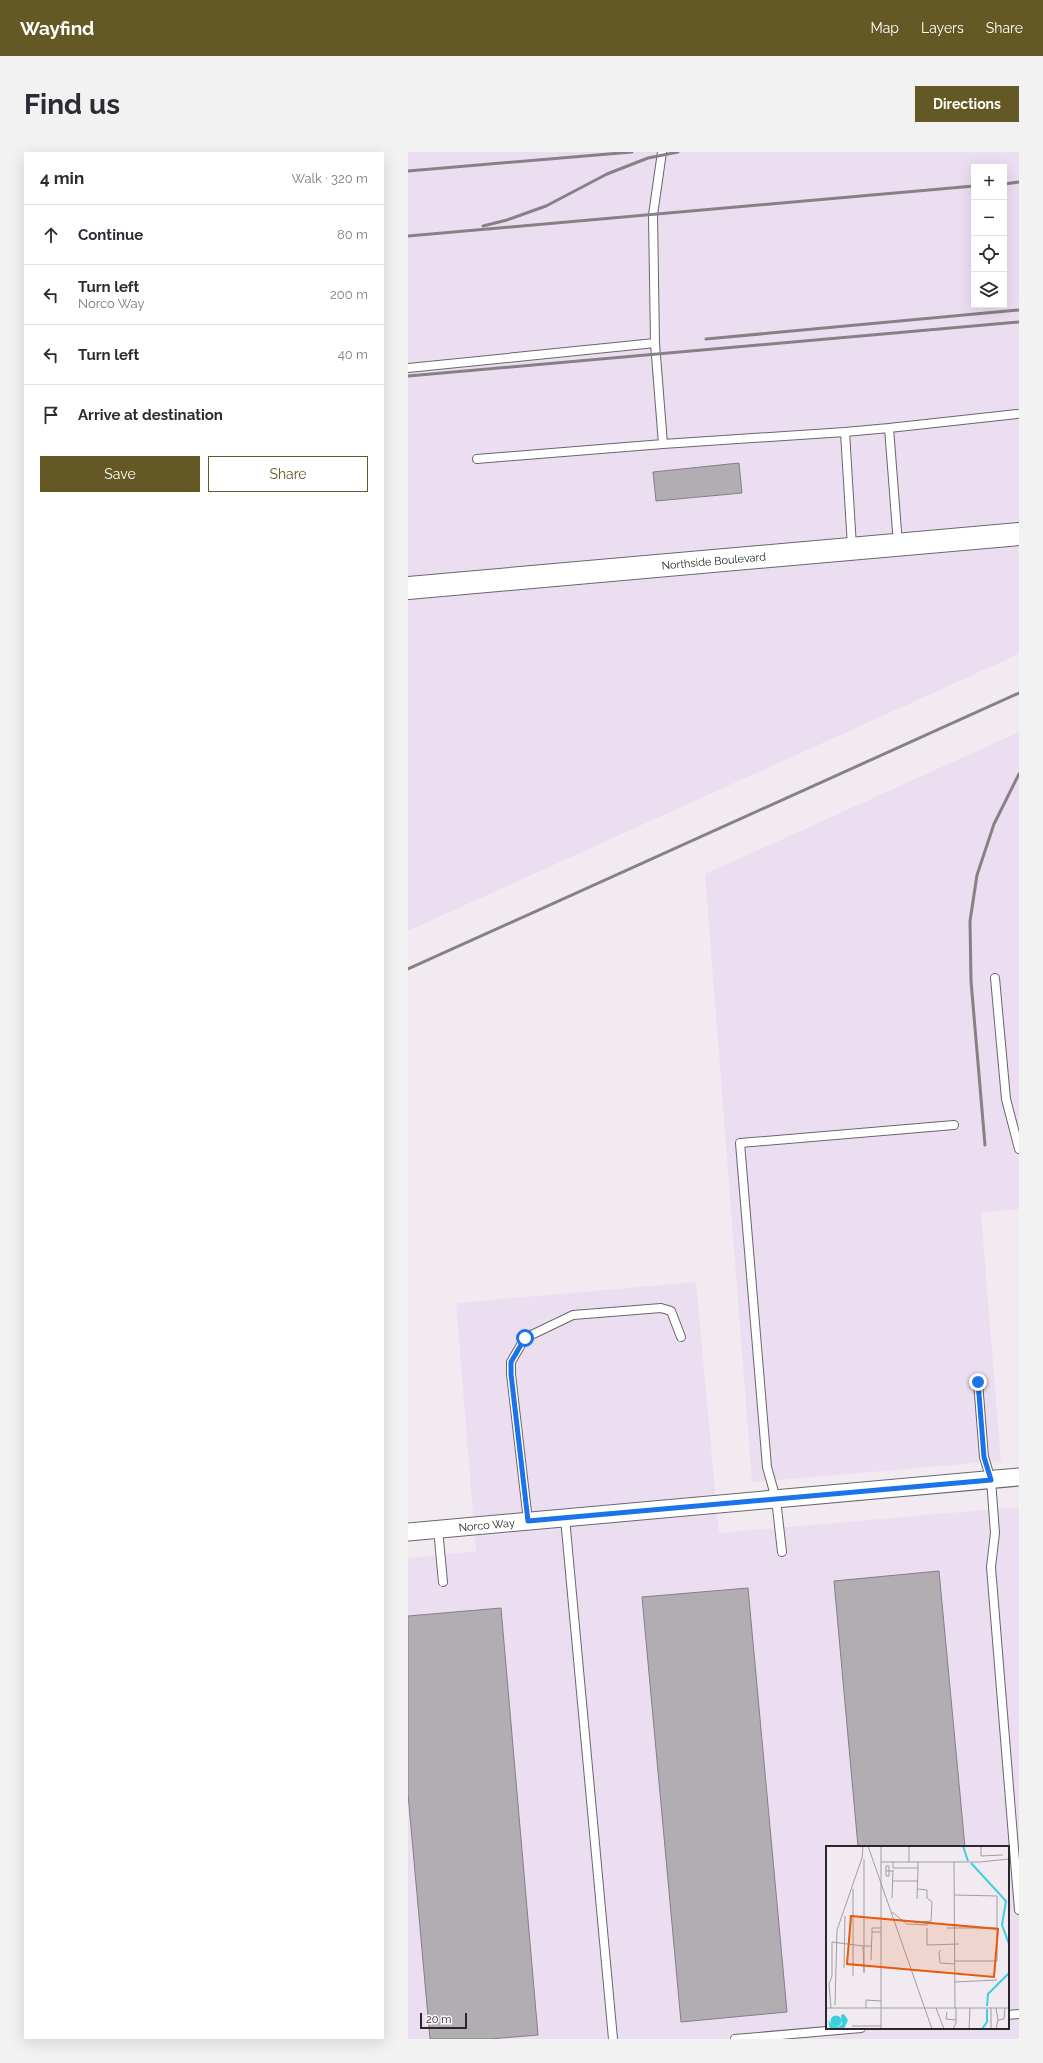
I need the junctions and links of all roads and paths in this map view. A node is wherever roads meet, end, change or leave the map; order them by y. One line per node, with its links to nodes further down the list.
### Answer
1 (662, 152): 2 (lane)
2 (655, 343): 3 (lane); 7 (lane)
3 (408, 368)
4 (1017, 414): 5 (lane)
5 (889, 428): 6 (lane); 10 (lane)
6 (844, 432): 7 (lane); 11 (lane)
7 (663, 444): 8 (lane)
8 (477, 459)
9 (1019, 534): 10 (main road, Northside Boulevard)
10 (898, 544): 11 (main road, Northside Boulevard)
11 (852, 548): 12 (main road, Northside Boulevard)
12 (408, 588)
13 (995, 978): 15 (lane)
14 (954, 1125): 20 (lane)
15 (1019, 1149)
16 (681, 1337): 22 (lane)
17 (978, 1382): 19 (lane)
18 (1019, 1477): 19 (street, Norco Way)
19 (991, 1480): 20 (street, Norco Way); 27 (lane)
20 (776, 1499): 21 (street, Norco Way); 25 (lane)
21 (565, 1518): 22 (street, Norco Way); 31 (lane)
22 (528, 1521): 23 (street, Norco Way)
23 (438, 1529): 24 (street, Norco Way); 26 (lane)
24 (408, 1532)
25 (782, 1552)
26 (443, 1582)
27 (1019, 1910)
28 (1019, 2014): 29 (lane)
29 (1009, 2015)
30 (850, 2029): 32 (lane)
31 (613, 2039)
32 (735, 2039)

